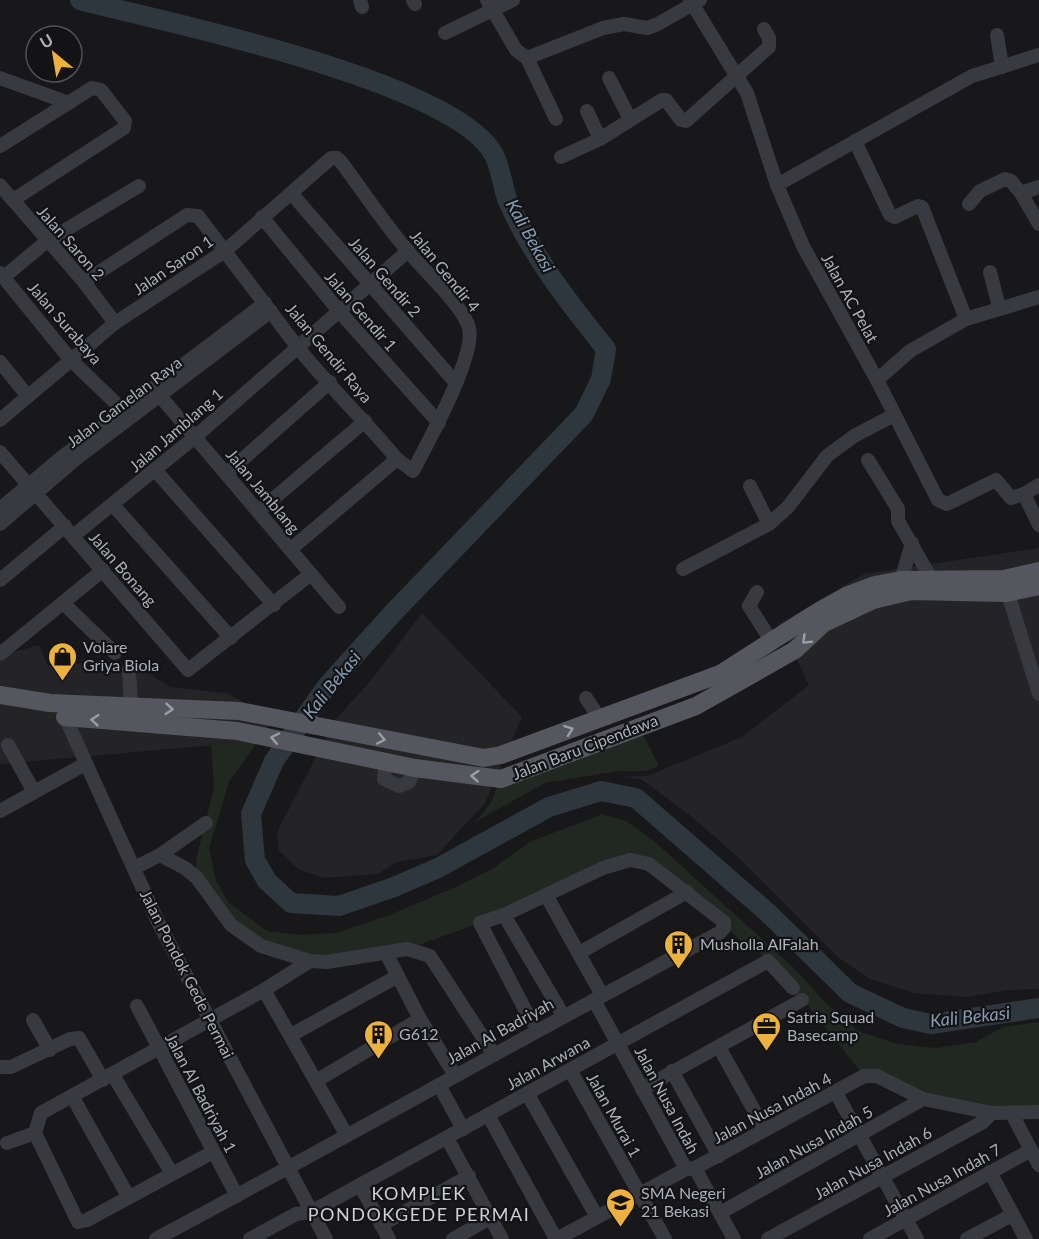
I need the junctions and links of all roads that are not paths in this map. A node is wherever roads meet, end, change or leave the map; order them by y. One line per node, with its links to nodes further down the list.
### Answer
1 (513, 0): 3 (street)
2 (694, 1): 8 (street); 10 (street, Jalan AC Pelat)
3 (490, 5): 5 (street); 8 (street)
4 (764, 29): 10 (street)
5 (445, 33)
6 (997, 35): 9 (street)
7 (1039, 55): 9 (street)
8 (527, 58): 16 (street)
9 (1002, 67): 18 (street)
10 (736, 74): 15 (street); 22 (street, Jalan AC Pelat)
11 (609, 78): 15 (street)
12 (2, 82): 13 (street)
13 (69, 103): 19 (street); 27 (street)
14 (587, 111): 17 (street)
15 (630, 118): 17 (street)
16 (556, 119)
17 (600, 139): 20 (street)
18 (855, 141): 22 (street); 42 (street)
19 (0, 146)
20 (561, 157)
21 (0, 185): 27 (street, Jalan Saron 2)
22 (777, 185): 47 (street, Jalan AC Pelat)
23 (139, 186): 31 (street)
24 (1039, 187): 26 (street)
25 (291, 193): 29 (street, Jalan Saron 1); 33 (street, Jalan Gendir 4); 37 (street, Jalan Gendir 2)
26 (1021, 193): 28 (street); 30 (street)
27 (13, 200): 31 (street, Jalan Saron 2)
28 (969, 204)
29 (262, 217): 32 (street, Jalan Saron 1); 41 (street, Jalan Gendir 1)
30 (1039, 224)
31 (47, 241): 35 (street); 36 (street, Jalan Saron 2)
32 (225, 251): 36 (street, Jalan Gendir Raya); 39 (street, Jalan Gendir Raya); 43 (street, Jalan Saron 1)
33 (408, 251): 37 (street, Jalan Jamblang 1); 49 (street, Jalan Gendir 4)
34 (990, 272): 40 (street)
35 (2, 275): 45 (street, Jalan Surabaya)
36 (84, 282): 43 (street, Jalan Saron 2)
37 (371, 284): 41 (street, Jalan Jamblang 1); 49 (street, Jalan Gendir 2)
38 (1039, 297): 40 (street)
39 (268, 307): 44 (street, Jalan Gendir Raya); 51 (street, Jalan Gamelan Raya)
40 (999, 307): 42 (street)
41 (339, 311): 44 (street, Jalan Jamblang 1); 56 (street, Jalan Gendir 1)
42 (966, 319): 47 (street)
43 (116, 323): 45 (street, Jalan Saron 1)
44 (297, 346): 48 (street, Jalan Gendir Raya); 57 (street, Jalan Jamblang 1)
45 (70, 359): 50 (street, Jalan Saron 1); 52 (street, Jalan Surabaya)
46 (0, 362): 50 (street)
47 (877, 380): 53 (street, Jalan AC Pelat)
48 (330, 382): 55 (street, Jalan Gendir Raya); 63 (street)
49 (455, 382): 56 (street, Jalan Gendir 4)
50 (27, 395): 54 (street, Jalan Saron 1)
51 (152, 397): 52 (street, Jalan Gamelan Raya); 57 (street, Jalan Jamblang)
52 (128, 414): 66 (street, Jalan Gamelan Raya)
53 (894, 415): 67 (street, Jalan AC Pelat); 72 (street)
54 (0, 420)
55 (365, 421): 59 (street, Jalan Gendir Raya); 70 (street)
56 (439, 423): 62 (street, Jalan Gendir 4)
57 (195, 437): 61 (street, Jalan Jamblang 1); 63 (street, Jalan Jamblang)
58 (0, 452): 66 (street, Jalan Bonang)
59 (398, 459): 62 (street, Jalan Gendir Raya); 76 (street)
60 (868, 460): 75 (street)
61 (155, 470): 68 (street, Jalan Jamblang 1); 88 (street)
62 (412, 471)
63 (227, 473): 70 (street, Jalan Jamblang)
64 (1039, 485): 67 (street)
65 (750, 486): 72 (street)
66 (32, 489): 69 (street, Jalan Gamelan Raya); 71 (street, Jalan Gamelan Raya); 74 (street, Jalan Bonang)
67 (1024, 494): 73 (street)
68 (113, 505): 74 (street, Jalan Jamblang 1); 90 (street)
69 (0, 509)
70 (259, 511): 76 (street, Jalan Jamblang)
71 (0, 524)
72 (769, 524): 77 (street)
73 (1039, 525)
74 (69, 531): 78 (street, Jalan Bonang); 81 (street, Jalan Jamblang 1)
75 (912, 543): 82 (street); 83 (street)
76 (291, 549): 80 (street, Jalan Jamblang)
77 (683, 569)
78 (102, 570): 87 (street); 90 (street, Jalan Bonang)
79 (1039, 571): 84 (main road, Jalan Baru Cipendawa)
80 (311, 574): 88 (street); 89 (street, Jalan Jamblang)
81 (0, 580)
82 (901, 580): 83 (main road, Jalan Baru Cipendawa); 91 (main road, Jalan Baru Cipendawa)
83 (932, 580): 84 (main road, Jalan Baru Cipendawa)
84 (1005, 586): 85 (main road, Jalan Baru Cipendawa); 95 (street); 103 (main road, Jalan Baru Cipendawa, one-way to 103)
85 (1039, 586)
86 (758, 592): 91 (street)
87 (63, 603): 92 (street); 93 (street)
88 (274, 605): 90 (street)
89 (339, 607)
90 (231, 638)
91 (772, 642): 99 (main road, Jalan Baru Cipendawa)
92 (115, 653)
93 (0, 654)
94 (129, 669): 98 (street)
95 (1039, 694)
96 (0, 695): 100 (main road)
97 (586, 698): 101 (street)
98 (130, 707): 100 (main road, Jalan Baru Cipendawa); 102 (main road, Jalan Baru Cipendawa, one-way to 102)
99 (630, 707): 101 (main road, Jalan Baru Cipendawa); 103 (main road)
100 (67, 710): 102 (main road, Jalan Baru Cipendawa, one-way to 100); 105 (street, Jalan Pondok Gede Permai)
101 (600, 719): 102 (main road, Jalan Baru Cipendawa, one-way to 101)
102 (204, 720): 103 (main road, Jalan Baru Cipendawa, one-way to 102)
103 (639, 726)
104 (8, 745): 106 (street)
105 (85, 764): 106 (street); 110 (street, Jalan Pondok Gede Permai)
106 (34, 792): 107 (street)
107 (0, 811)
108 (206, 823): 109 (street)
109 (160, 855): 110 (street); 116 (street)
110 (134, 868): 124 (street, Jalan Pondok Gede Permai)
111 (687, 892): 112 (street); 115 (street); 120 (street, Jalan Al Badriyah)
112 (546, 895): 113 (street); 115 (street, Jalan Nusa Indah)
113 (504, 915): 123 (street); 127 (street)
114 (387, 953): 116 (street); 117 (street); 133 (street)
115 (579, 953): 120 (street, Jalan Nusa Indah)
116 (310, 961): 119 (street)
117 (398, 976): 125 (street); 128 (street)
118 (793, 988): 129 (street, Jalan Arwana)
119 (264, 990): 124 (street); 128 (street)
120 (598, 997): 123 (street, Jalan Al Badriyah); 129 (street, Jalan Nusa Indah)
121 (802, 1000): 130 (street)
122 (137, 1006): 131 (street, Jalan Al Badriyah 1)
123 (563, 1015): 133 (street, Jalan Al Badriyah)
124 (208, 1019): 131 (street); 161 (street, Jalan Pondok Gede Permai)
125 (420, 1019): 137 (street); 139 (street)
126 (33, 1020): 132 (street)
127 (531, 1021)
128 (291, 1035): 139 (street)
129 (618, 1043): 135 (street, Jalan Arwana); 141 (street, Jalan Nusa Indah)
130 (719, 1047): 136 (street); 151 (street)
131 (159, 1048): 138 (street); 158 (street, Jalan Al Badriyah 1)
132 (50, 1050): 134 (street); 138 (street)
133 (494, 1053): 137 (street, Jalan Al Badriyah)
134 (0, 1067)
135 (570, 1070): 142 (street, Jalan Arwana); 168 (street, Jalan Murai 1)
136 (672, 1071): 141 (street); 159 (street)
137 (455, 1075): 140 (street, Jalan Al Badriyah)
138 (108, 1078): 144 (street); 163 (street)
139 (316, 1081): 153 (street)
140 (439, 1085): 150 (street); 153 (street, Jalan Al Badriyah)
141 (642, 1089): 162 (street, Jalan Nusa Indah)
142 (527, 1093): 149 (street, Jalan Arwana); 175 (street)
143 (837, 1093): 145 (street, Jalan Nusa Indah 4); 151 (street, Jalan Nusa Indah 4); 154 (street)
144 (72, 1096): 152 (street); 170 (street)
145 (923, 1099): 148 (street); 154 (street, Jalan Nusa Indah 5)
146 (1011, 1112): 147 (street); 148 (street); 157 (street)
147 (1039, 1112)
148 (992, 1113): 166 (street, Jalan Nusa Indah 6)
149 (488, 1115): 150 (street, Jalan Arwana); 185 (street)
150 (463, 1129): 155 (street, Jalan Arwana)
151 (765, 1130): 159 (street, Jalan Nusa Indah 4)
152 (35, 1133): 156 (street); 170 (street)
153 (346, 1134): 161 (street, Jalan Al Badriyah)
154 (860, 1136): 166 (street); 172 (street, Jalan Nusa Indah 5)
155 (447, 1138): 165 (street); 167 (street, Jalan Arwana)
156 (7, 1143)
157 (1031, 1150): 160 (street); 164 (street, Jalan Nusa Indah 7)
158 (213, 1152): 163 (street); 169 (street, Jalan Al Badriyah 1)
159 (719, 1156): 162 (street, Jalan Nusa Indah 4)
160 (1039, 1165)
161 (288, 1168): 169 (street, Jalan Al Badriyah); 171 (street, Jalan Pondok Gede Permai)
162 (690, 1169): 168 (street, Jalan Nusa Indah 4); 172 (street, Jalan Nusa Indah)
163 (171, 1172): 170 (street)
164 (990, 1172): 173 (street); 176 (street, Jalan Nusa Indah 7)
165 (469, 1176): 174 (street); 177 (street)
166 (881, 1177): 176 (street); 188 (street, Jalan Nusa Indah 6)
167 (360, 1185): 171 (street, Jalan Arwana); 177 (street)
168 (638, 1193): 175 (street, Jalan Nusa Indah 4); 186 (street, Jalan Murai 1)
169 (237, 1196): 179 (street, Jalan Al Badriyah)
170 (128, 1197)
171 (311, 1212): 178 (street, Jalan Arwana); 181 (street, Jalan Pondok Gede Permai)
172 (720, 1213): 187 (street, Jalan Nusa Indah)
173 (1012, 1215): 191 (street); 192 (street)
174 (492, 1217): 183 (street); 184 (street)
175 (597, 1217): 185 (street, Jalan Nusa Indah 4)
176 (906, 1219): 189 (street, Jalan Nusa Indah 7); 190 (street)
177 (381, 1225): 182 (street)
178 (266, 1235): 180 (street, Jalan Arwana)
179 (156, 1239)
180 (250, 1239)
181 (326, 1239)
182 (389, 1239)
183 (453, 1239)
184 (502, 1239)
185 (556, 1239)
186 (665, 1239)
187 (734, 1239)
188 (768, 1239)
189 (870, 1239)
190 (916, 1239)
191 (968, 1239)
192 (1026, 1239)

